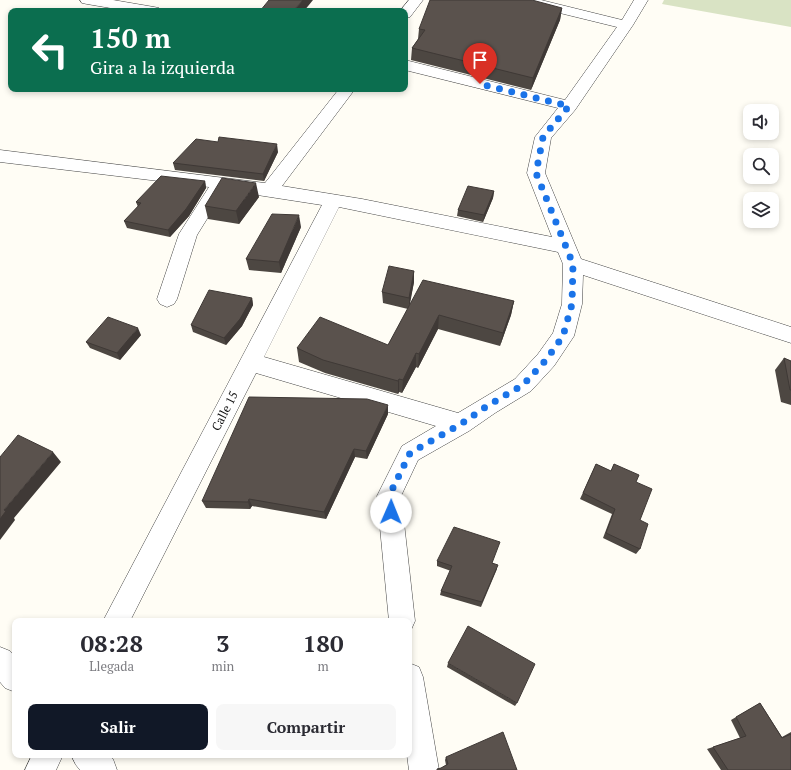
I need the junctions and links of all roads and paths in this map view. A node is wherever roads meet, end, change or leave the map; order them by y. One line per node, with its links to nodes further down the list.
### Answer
1 (87, 0): 5 (street)
2 (416, 0): 6 (street)
3 (524, 0): 7 (street)
4 (641, 0): 7 (street)
5 (136, 8)
6 (408, 10)
7 (626, 25): 10 (street)
8 (408, 66): 10 (street)
9 (345, 92): 13 (street)
10 (569, 106): 15 (street)
11 (0, 156): 12 (street)
12 (220, 184): 13 (street); 17 (street)
13 (268, 190): 14 (street)
14 (334, 200): 15 (street); 19 (street, Calle 15)
15 (564, 246): 16 (street)
16 (573, 264): 18 (street); 20 (street)
17 (166, 299)
18 (791, 335)
19 (250, 362): 20 (street); 21 (street, Calle 15)
20 (461, 424): 22 (street)
21 (118, 618)
22 (402, 618)
23 (0, 662): 24 (street)
24 (12, 675)
25 (412, 696): 30 (street)
26 (46, 758): 28 (street)
27 (89, 758): 29 (street)
28 (40, 770)
29 (102, 770)
30 (424, 770)

